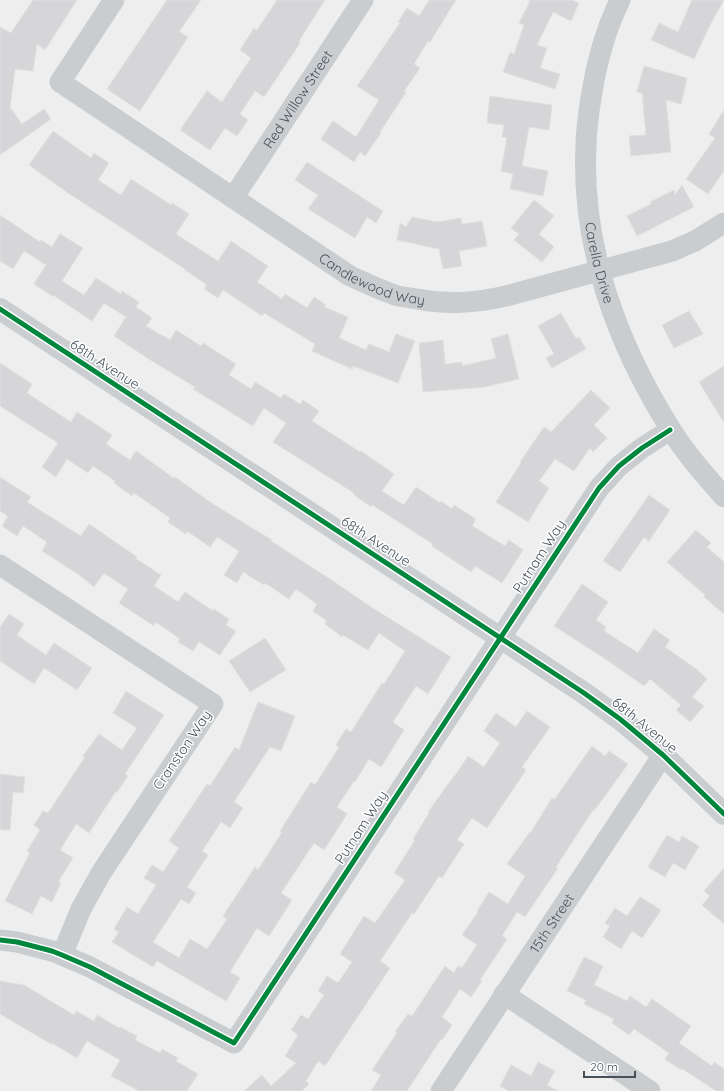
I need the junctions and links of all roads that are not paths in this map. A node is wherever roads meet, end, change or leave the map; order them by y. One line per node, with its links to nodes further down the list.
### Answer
1 (114, 0): 4 (street, Candlewood Way)
2 (363, 0): 4 (street, Red Willow Street)
3 (620, 0): 6 (street, Carella Drive)
4 (233, 198): 6 (street, Candlewood Way)
5 (724, 223): 6 (street, Candlewood Way)
6 (600, 271): 8 (street, Carella Drive)
7 (0, 309): 11 (street, 68th Avenue)
8 (670, 430): 9 (street, Carella Drive); 11 (street, Putnam Way)
9 (724, 497)
10 (0, 565): 15 (street, Cranston Way)
11 (500, 637): 12 (street, 68th Avenue); 15 (street, Putnam Way)
12 (663, 755): 13 (street, 68th Avenue); 16 (street, 15th Street)
13 (724, 814)
14 (0, 940): 15 (street, Putnam Way)
15 (62, 954)
16 (504, 994): 17 (street, 15th Street); 18 (street)
17 (441, 1091)
18 (650, 1091)

